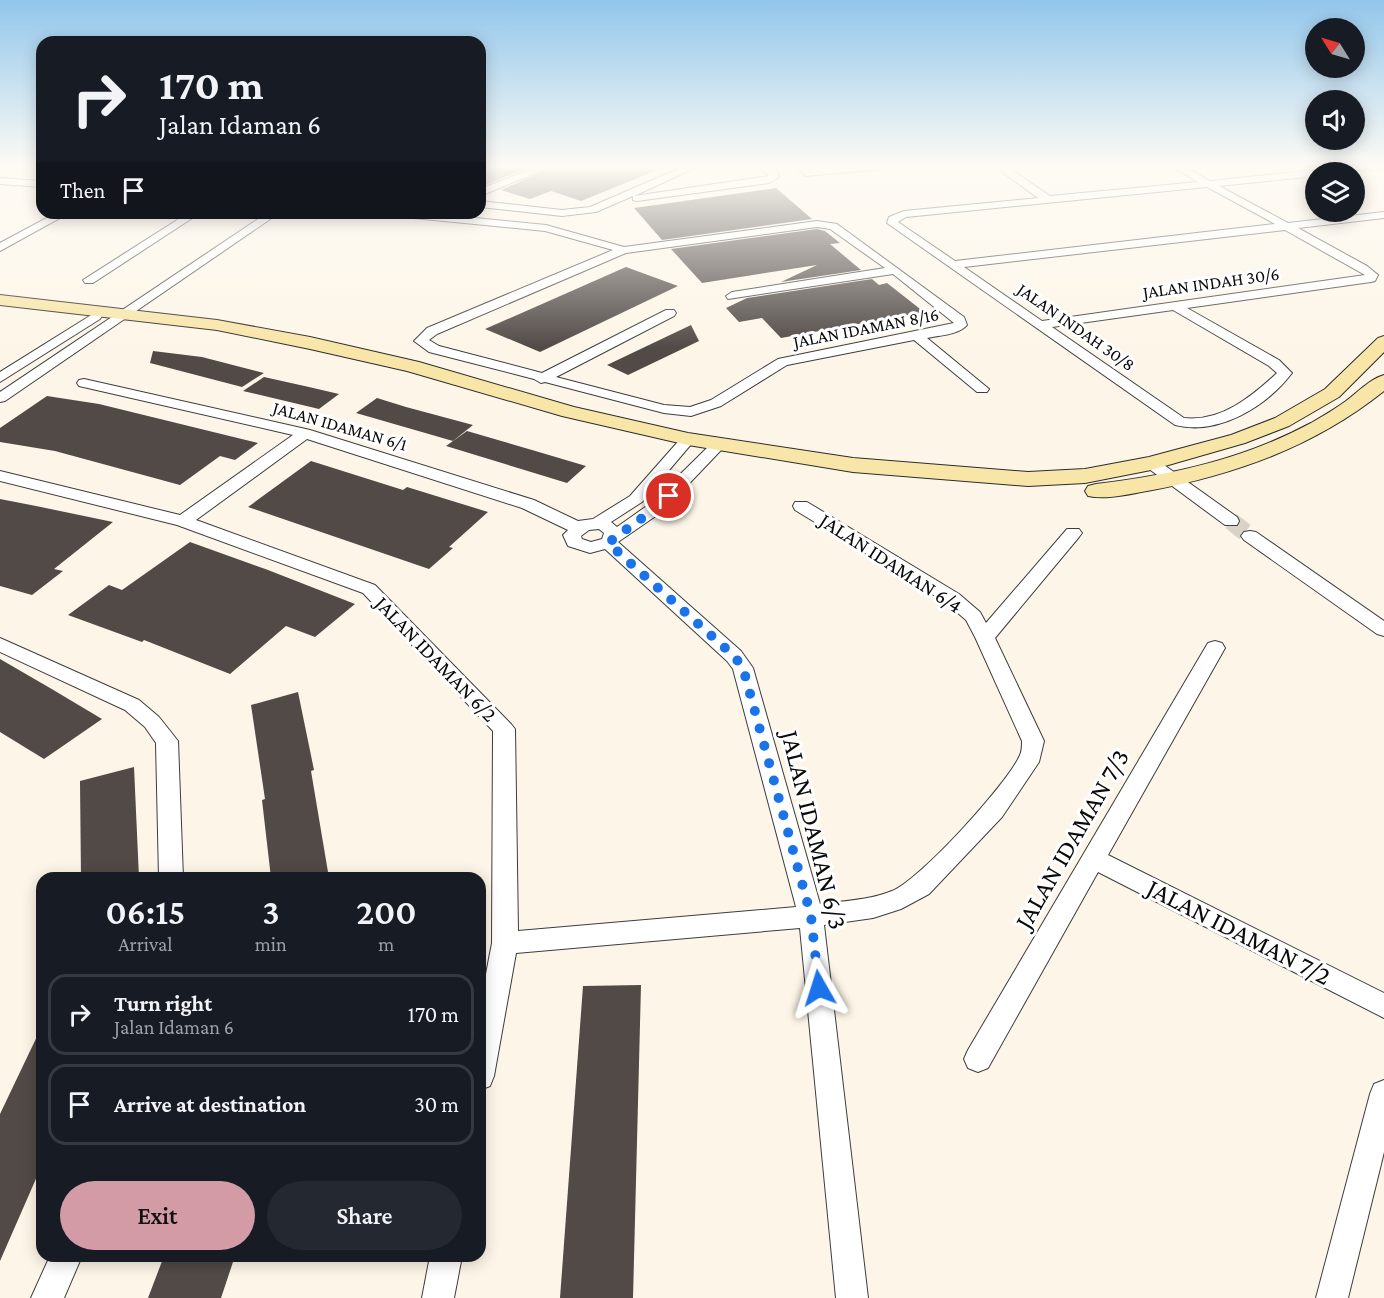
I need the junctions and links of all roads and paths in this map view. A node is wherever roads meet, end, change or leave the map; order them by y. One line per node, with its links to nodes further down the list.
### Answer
1 (39, 227): 11 (street)
2 (174, 227): 17 (street)
3 (234, 227): 13 (street)
4 (254, 227): 14 (street)
5 (533, 227): 12 (street)
6 (806, 227): 12 (street)
7 (834, 227): 16 (street)
8 (896, 227): 15 (street, JALAN INDAH 30/8)
9 (1283, 227): 15 (street)
10 (1289, 227): 21 (street, JALAN INDAH 30/6)
11 (0, 248)
12 (624, 250): 29 (street)
13 (196, 252): 14 (street); 18 (street)
14 (214, 253): 24 (street)
15 (955, 265): 25 (street, JALAN INDAH 30/8)
16 (895, 270): 19 (street); 26 (street, JALAN IDAMAN 8/16)
17 (89, 280)
18 (146, 284)
19 (732, 296)
20 (0, 300): 24 (main road)
21 (1175, 306): 25 (street, JALAN INDAH 30/6); 25 (street, JALAN INDAH 30/8)
22 (0, 310): 24 (main road)
23 (670, 313): 29 (street)
24 (109, 315): 28 (street); 33 (street); 35 (main road)
25 (1041, 325)
26 (917, 336): 29 (street, JALAN IDAMAN 8/16); 32 (street)
27 (1384, 342): 37 (main road)
28 (0, 378)
29 (541, 379)
30 (1384, 381): 39 (main road)
31 (84, 383): 34 (street, JALAN IDAMAN 6/1)
32 (982, 389)
33 (0, 398)
34 (305, 433): 41 (street); 44 (street, JALAN IDAMAN 6/1)
35 (683, 445): 36 (main road); 44 (street)
36 (713, 451): 37 (main road); 39 (main road); 44 (street)
37 (1151, 463): 39 (street)
38 (0, 476): 41 (street, JALAN IDAMAN 6/2)
39 (1174, 480): 42 (street)
40 (801, 506): 47 (street, JALAN IDAMAN 6/4)
41 (183, 521): 53 (street, JALAN IDAMAN 6/2)
42 (1231, 521)
43 (1073, 533): 47 (street)
44 (605, 535): 52 (street, JALAN IDAMAN 6/3)
45 (1250, 536): 46 (street)
46 (1384, 630)
47 (985, 637): 52 (street, JALAN IDAMAN 6/4)
48 (0, 644): 51 (street)
49 (1215, 648): 50 (street, JALAN IDAMAN 7/3)
50 (1094, 859): 54 (street, JALAN IDAMAN 7/2); 56 (street, JALAN IDAMAN 7/3)
51 (171, 872)
52 (811, 916): 53 (street, JALAN IDAMAN 6/4); 62 (street, JALAN IDAMAN 6/3)
53 (505, 943): 55 (street, JALAN IDAMAN 6/2)
54 (1384, 1006)
55 (486, 1044)
56 (978, 1059)
57 (1384, 1094): 63 (street)
58 (63, 1262): 60 (street)
59 (445, 1262): 61 (street)
60 (47, 1298)
61 (438, 1298)
62 (852, 1298)
63 (1332, 1298)

